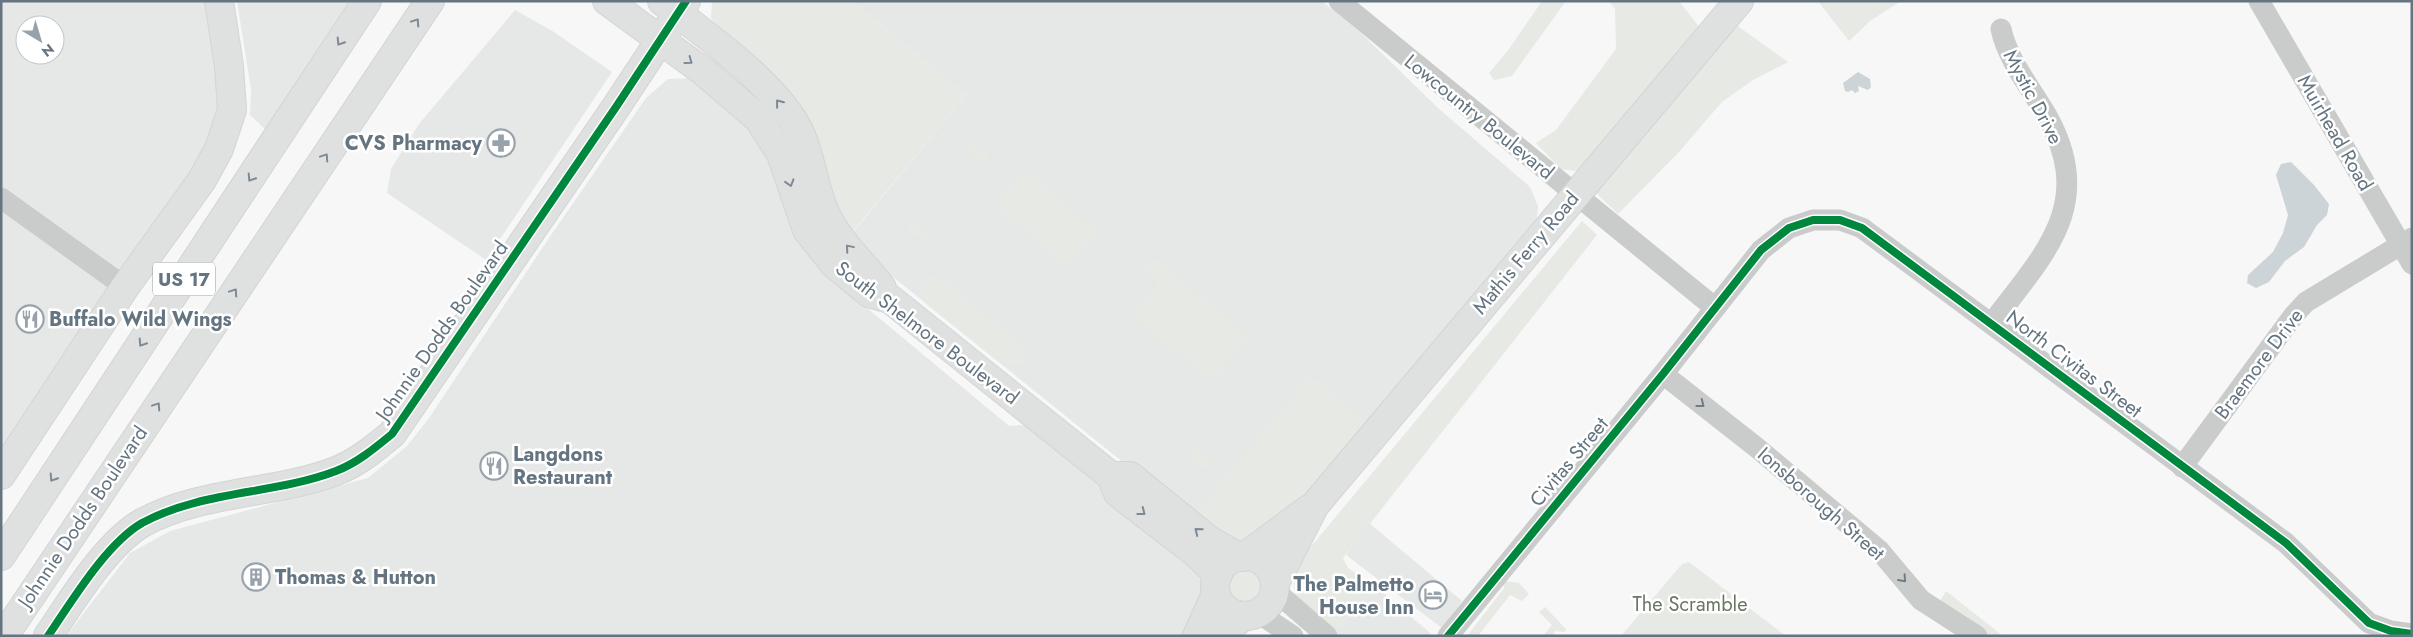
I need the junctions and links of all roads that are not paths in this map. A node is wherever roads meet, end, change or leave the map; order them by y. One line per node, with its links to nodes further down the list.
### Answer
1 (219, 1): 15 (main road)
2 (367, 1): 24 (main road, US 17, one-way to 24)
3 (430, 1): 30 (main road, Johnnie Dodds Boulevard / US 17, one-way to 3)
4 (607, 1): 10 (main road, South Shelmore Boulevard)
5 (1339, 1): 11 (street, Lowcountry Boulevard)
6 (1738, 1): 11 (main road, Mathis Ferry Road)
7 (2259, 1): 13 (street, Muirhead Road)
8 (675, 5): 10 (main road, Johnnie Dodds Boulevard); 16 (main road, one-way to 8)
9 (2001, 29): 18 (street, Mystic Drive)
10 (661, 40): 16 (main road, South Shelmore Boulevard, one-way to 16); 31 (main road, Johnnie Dodds Boulevard)
11 (1574, 195): 17 (street, Lowcountry Boulevard); 23 (main road, Mathis Ferry Road)
12 (1, 198): 15 (street)
13 (2406, 241): 14 (street, Muirhead Road); 20 (street, Braemore Drive)
14 (2412, 264)
15 (125, 287): 21 (main road)
16 (890, 300): 22 (main road, South Shelmore Boulevard)
17 (1714, 308): 18 (street, North Civitas Street); 19 (street, Civitas Street)
18 (1992, 323): 20 (street, North Civitas Street)
19 (1663, 374): 36 (street, Civitas Street); 37 (street, Ionsborough Street, one-way to 37)
20 (2182, 467): 29 (street, North Civitas Street)
21 (1, 476)
22 (1111, 476): 25 (main road, South Shelmore Boulevard, one-way to 22); 26 (main road, South Shelmore Boulevard, one-way to 26)
23 (1315, 505): 25 (main road, Mathis Ferry Road); 27 (main road, Mathis Ferry Road)
24 (1, 556)
25 (1242, 557): 26 (main road); 27 (main road)
26 (1217, 584): 28 (main road); 32 (main road)
27 (1275, 586): 28 (main road); 35 (street)
28 (1251, 615): 33 (main road); 34 (street)
29 (2412, 634)
30 (4, 636)
31 (48, 636)
32 (1197, 636)
33 (1218, 636)
34 (1293, 636)
35 (1327, 636)
36 (1448, 636)
37 (1977, 636)

